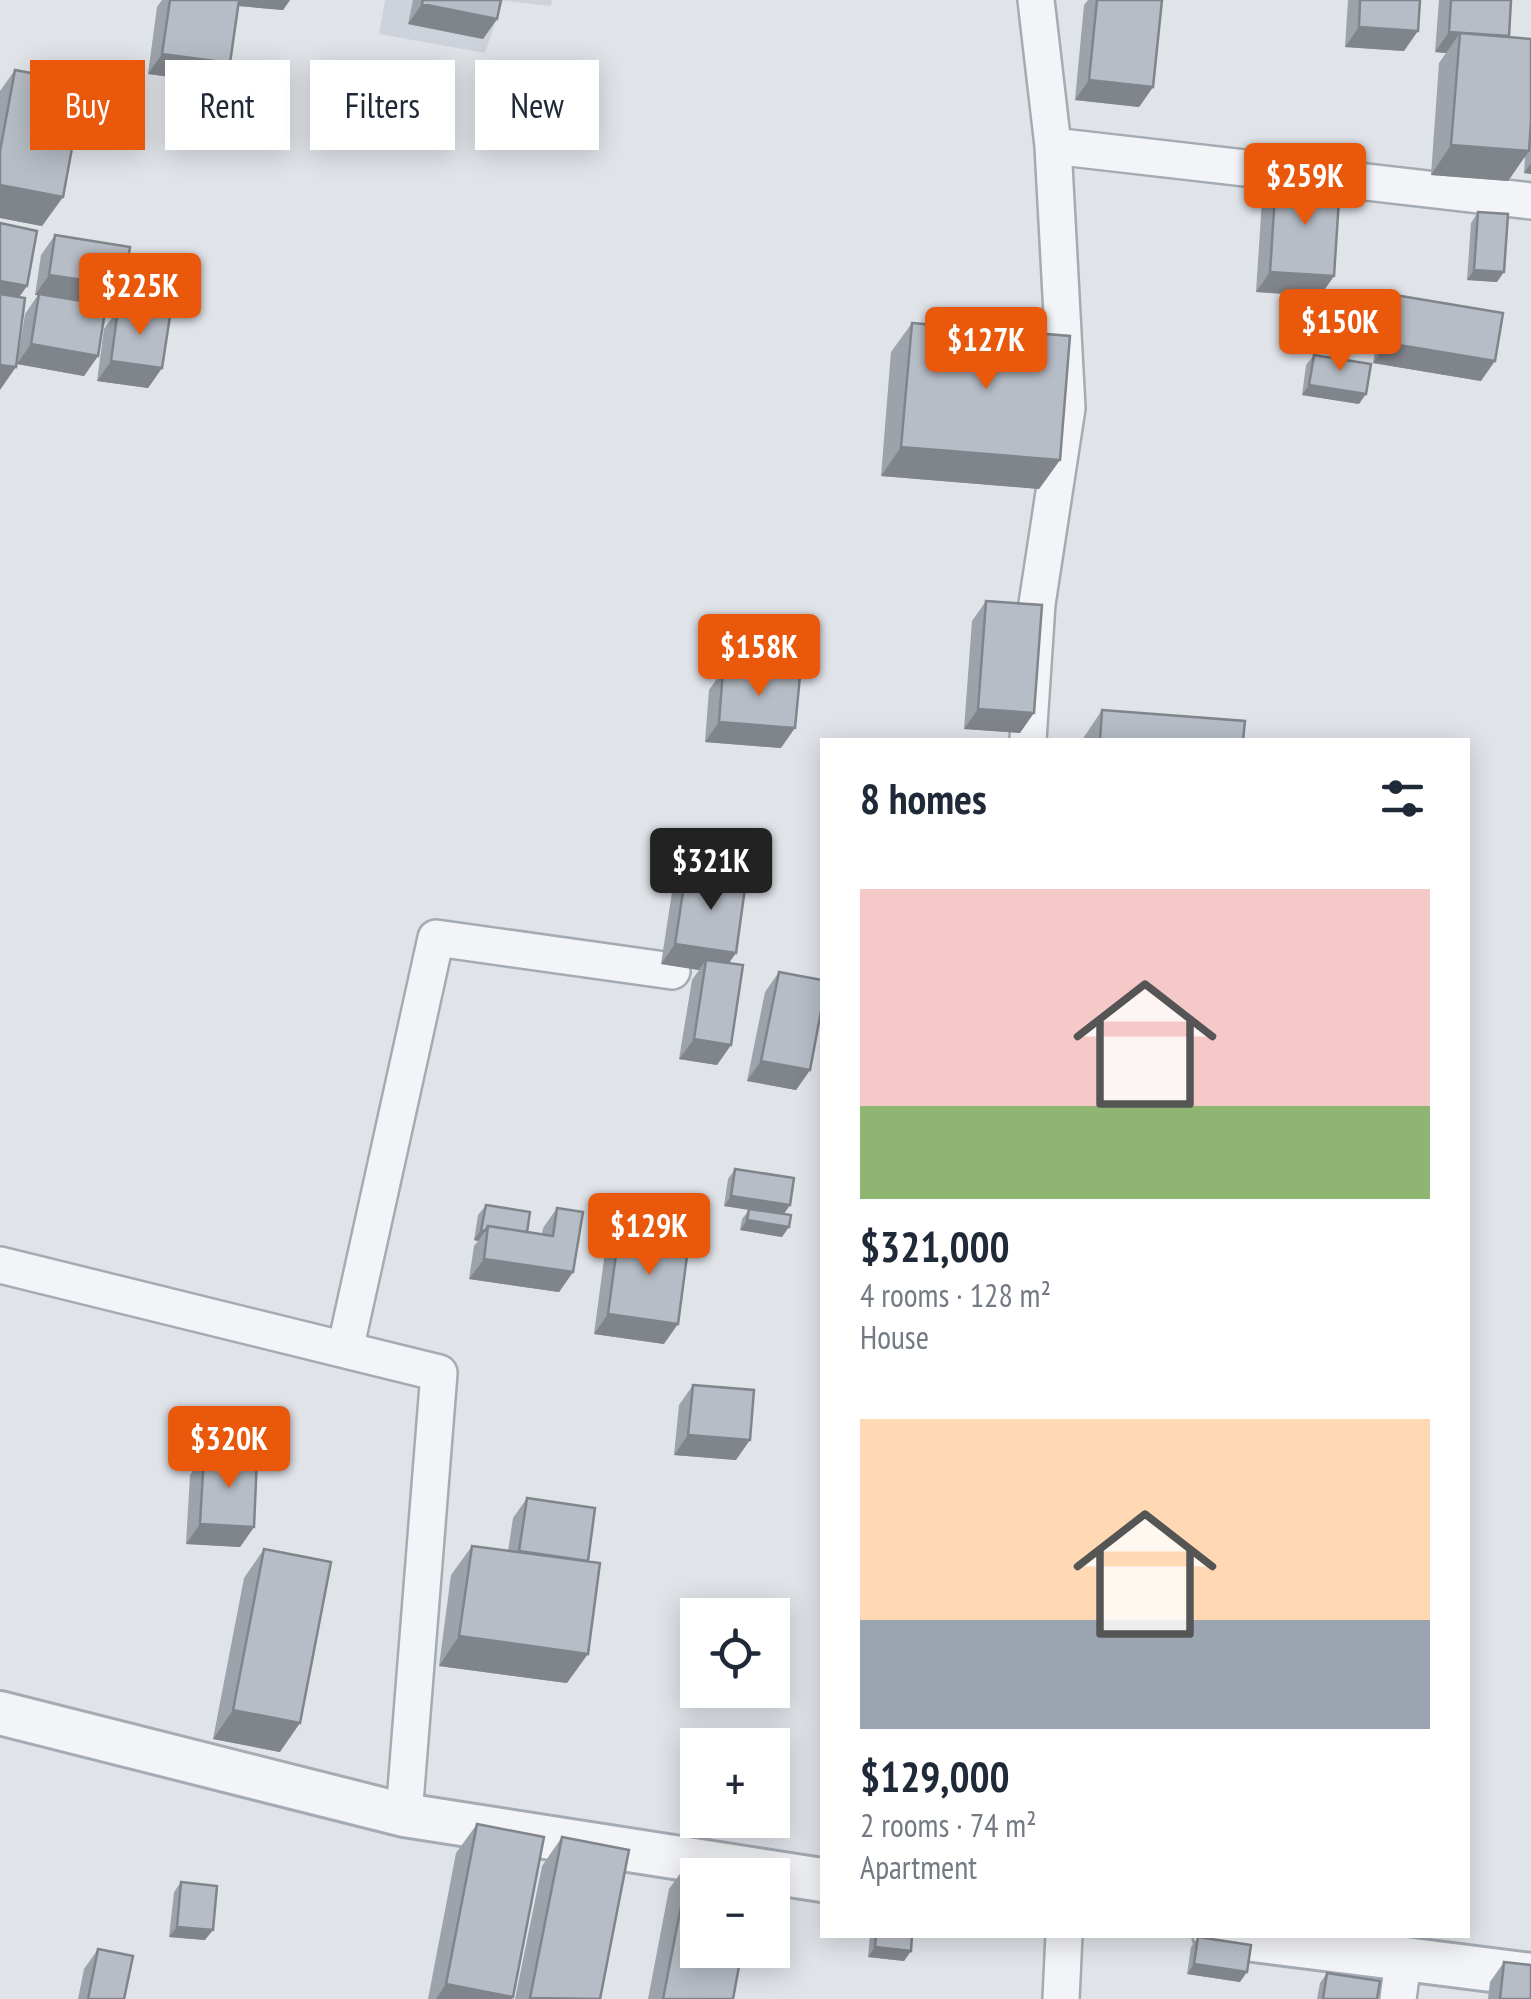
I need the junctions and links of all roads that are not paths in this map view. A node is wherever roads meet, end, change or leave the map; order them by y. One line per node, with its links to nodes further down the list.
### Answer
1 (1036, 0): 2 (street)
2 (1053, 146): 3 (street); 4 (street)
3 (1531, 201)
4 (1028, 738)
5 (672, 971): 7 (street)
6 (0, 1266): 7 (street)
7 (345, 1350): 9 (street)
8 (0, 1714): 9 (street)
9 (404, 1815): 10 (street)
10 (820, 1880)
11 (1064, 1938): 15 (street)
12 (1227, 1938): 14 (street)
13 (1531, 1975): 14 (street)
14 (1400, 1980)
15 (1062, 1999)

